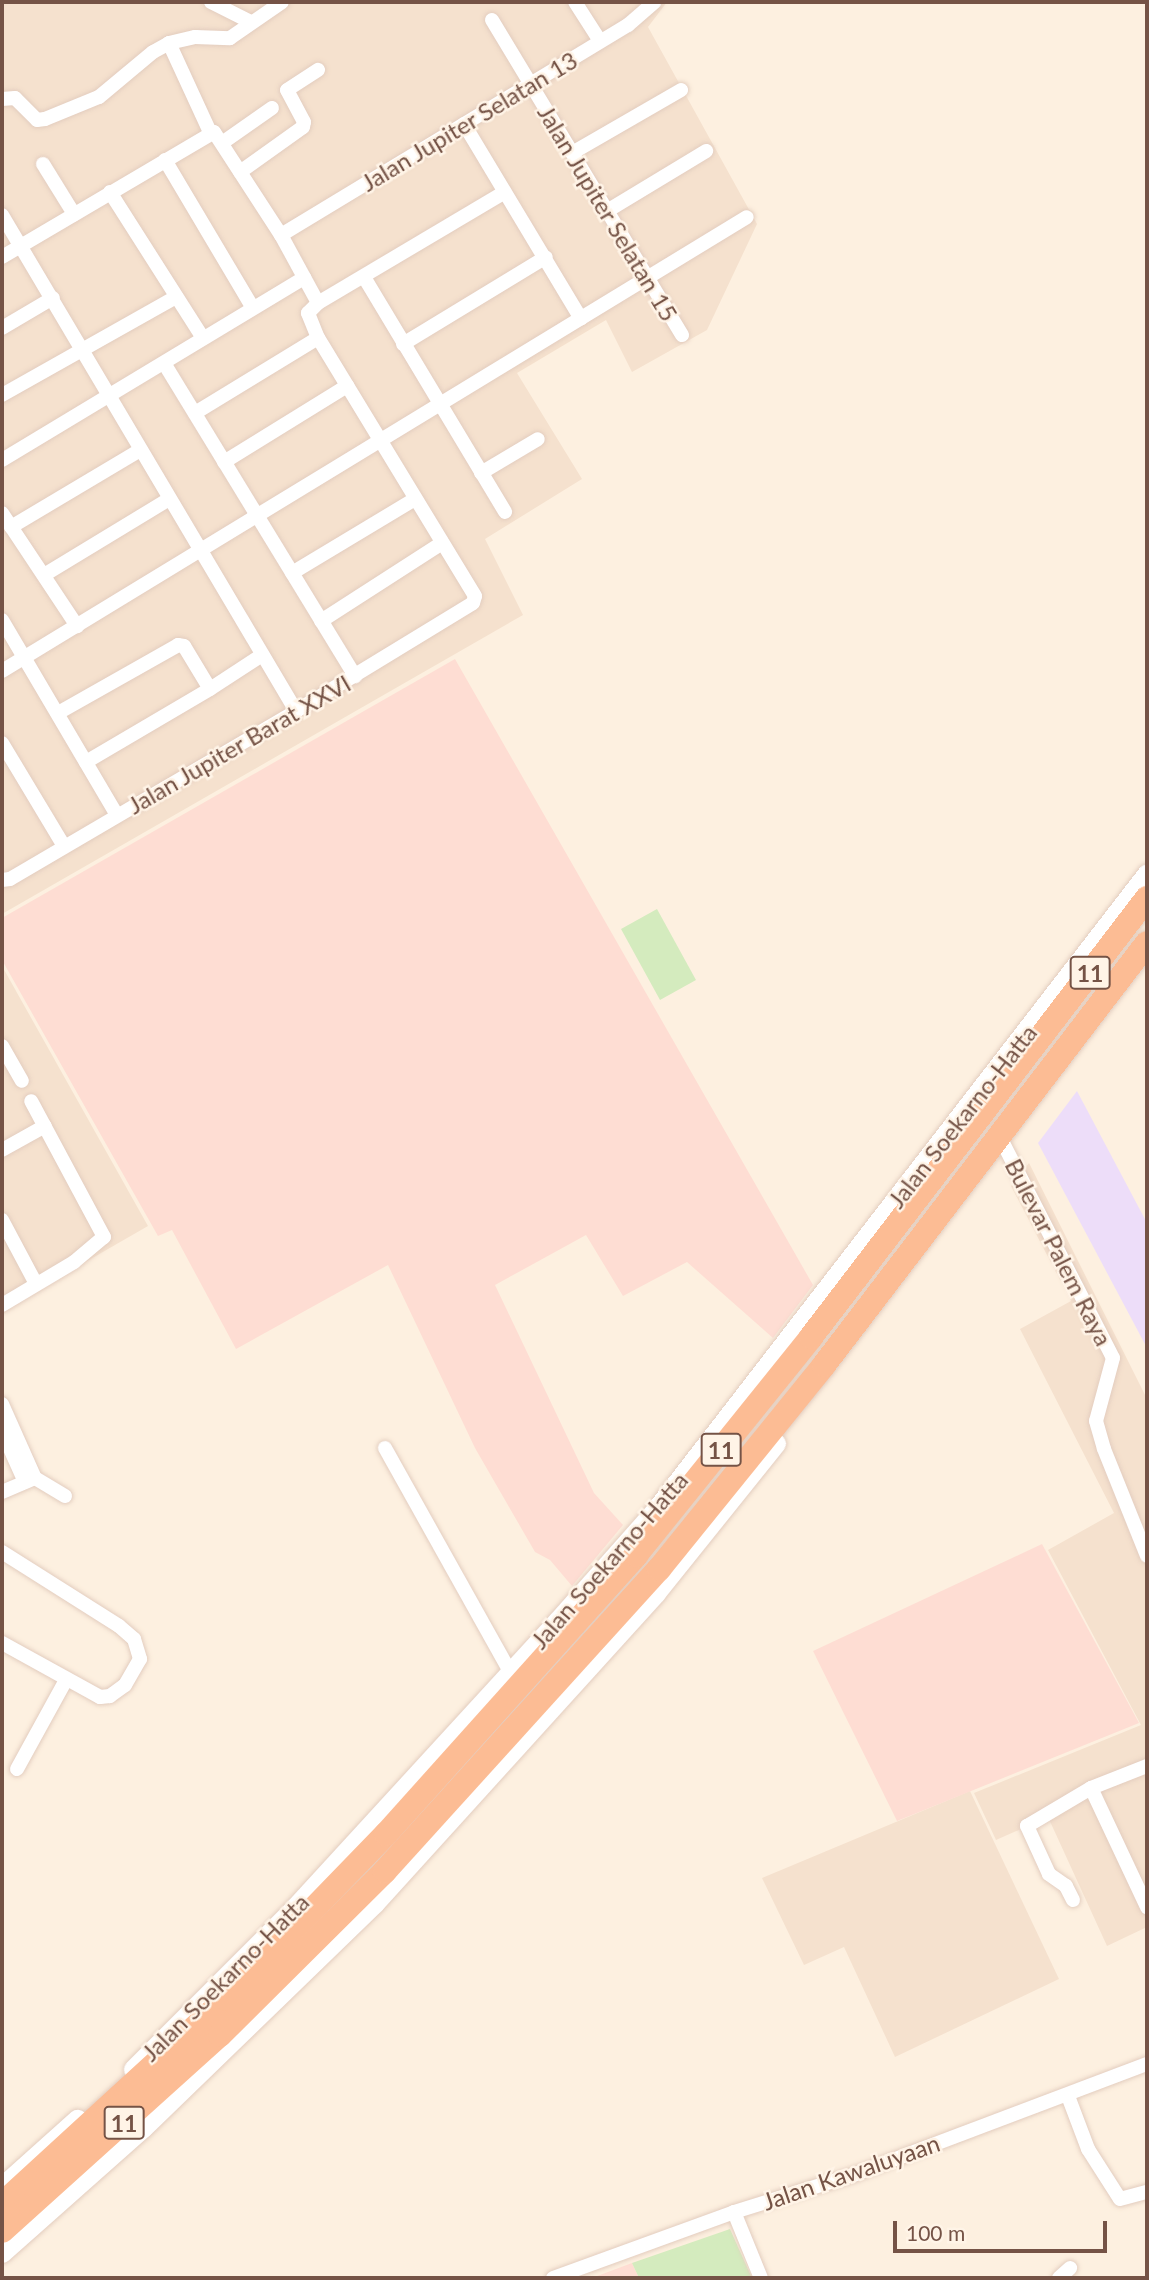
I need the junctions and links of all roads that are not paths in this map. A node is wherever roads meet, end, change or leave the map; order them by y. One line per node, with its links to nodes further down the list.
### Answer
1 (211, 2): 6 (street)
2 (282, 2): 6 (street)
3 (575, 2): 7 (street)
4 (654, 2): 7 (street, Jalan Jupiter Selatan 13)
5 (492, 20): 10 (street, Jalan Jupiter Selatan 15)
6 (251, 22): 8 (street)
7 (600, 41): 10 (street, Jalan Jupiter Selatan 13)
8 (169, 43): 12 (street); 15 (street)
9 (318, 70): 21 (street)
10 (530, 83): 14 (street, Jalan Jupiter Selatan 13); 18 (street, Jalan Jupiter Selatan 15)
11 (681, 90): 18 (street)
12 (2, 99)
13 (272, 108): 16 (street)
14 (464, 124): 23 (street); 28 (street, Jalan Jupiter Selatan 13)
15 (210, 132): 16 (street); 19 (street)
16 (222, 143): 21 (street)
17 (706, 151): 24 (street)
18 (572, 153): 24 (street, Jalan Jupiter Selatan 15)
19 (165, 160): 22 (street); 38 (street)
20 (43, 164): 25 (street)
21 (240, 172): 28 (street)
22 (110, 192): 25 (street); 35 (street)
23 (505, 192): 31 (street); 32 (street)
24 (607, 211): 34 (street, Jalan Jupiter Selatan 15)
25 (74, 214): 29 (street)
26 (2, 215): 29 (street)
27 (747, 217): 34 (street)
28 (281, 235): 33 (street)
29 (19, 246): 30 (street); 36 (street)
30 (2, 257)
31 (546, 257): 39 (street); 44 (street)
32 (364, 277): 37 (street); 44 (street)
33 (304, 278): 37 (street); 38 (street)
34 (648, 279): 39 (street); 41 (street, Jalan Jupiter Selatan 15)
35 (176, 297): 42 (street); 45 (street)
36 (53, 298): 40 (street); 45 (street)
37 (318, 303): 43 (street)
38 (253, 309): 42 (street)
39 (580, 319): 50 (street)
40 (2, 328)
41 (682, 335)
42 (203, 338): 46 (street)
43 (318, 338): 47 (street); 51 (street)
44 (402, 344): 50 (street)
45 (83, 348): 48 (street); 49 (street)
46 (164, 363): 49 (street); 51 (street)
47 (347, 386): 53 (street); 56 (street)
48 (2, 395)
49 (110, 396): 54 (street); 55 (street)
50 (439, 404): 53 (street); 57 (street)
51 (195, 413): 56 (street)
52 (538, 439): 57 (street)
53 (382, 442): 59 (street); 62 (street)
54 (140, 450): 58 (street); 63 (street)
55 (2, 460)
56 (225, 462): 62 (street)
57 (481, 473): 60 (street)
58 (169, 499): 65 (street); 67 (street)
59 (415, 499): 64 (street); 66 (street)
60 (505, 512)
61 (2, 513): 63 (street)
62 (258, 516): 65 (street); 66 (street)
63 (11, 527): 67 (street)
64 (442, 543): 69 (street); 74 (street, Jalan Jupiter Barat XXVI)
65 (200, 549): 70 (street); 71 (street)
66 (292, 573): 69 (street)
67 (44, 575): 70 (street)
68 (2, 620): 72 (street)
69 (321, 621): 74 (street)
70 (77, 626): 72 (street)
71 (262, 655): 75 (street); 76 (street)
72 (23, 656): 73 (street); 77 (street)
73 (2, 671)
74 (355, 676): 76 (street, Jalan Jupiter Barat XXVI)
75 (210, 689): 77 (street); 79 (street)
76 (296, 711): 80 (street, Jalan Jupiter Barat XXVI)
77 (58, 713): 79 (street)
78 (2, 743): 81 (street)
79 (86, 762): 80 (street)
80 (117, 815): 81 (street, Jalan Jupiter Barat XXVI)
81 (64, 846): 83 (street, Jalan Jupiter Barat XXVI)
82 (1147, 873): 88 (main road, Jalan Soekarno-Hatta)
83 (2, 880)
84 (1147, 898): 86 (highway, Jalan Soekarno-Hatta / 11)
85 (1145, 953): 92 (main road, Jalan Soekarno-Hatta); 99 (highway, Jalan Soekarno-Hatta / 11)
86 (1033, 1048): 88 (highway); 114 (highway, Jalan Soekarno-Hatta / 11)
87 (4, 1056): 89 (street)
88 (994, 1075): 108 (main road, Jalan Soekarno-Hatta)
89 (22, 1081)
90 (31, 1101): 91 (street)
91 (45, 1126): 93 (street); 95 (street)
92 (1004, 1145): 97 (main road, Jalan Soekarno-Hatta); 106 (street, Bulevar Palem Raya)
93 (2, 1150)
94 (2, 1220): 95 (street)
95 (36, 1284): 96 (street)
96 (2, 1305)
97 (822, 1382): 99 (highway); 115 (main road, Jalan Soekarno-Hatta)
98 (2, 1404): 102 (street)
99 (792, 1405): 116 (highway, Jalan Soekarno-Hatta / 11)
100 (2, 1430): 102 (street)
101 (385, 1448): 108 (street)
102 (29, 1479): 103 (street); 104 (street)
103 (2, 1492)
104 (65, 1496)
105 (2, 1552): 109 (street)
106 (1147, 1556)
107 (3, 1645): 109 (street)
108 (510, 1672): 112 (main road, Jalan Soekarno-Hatta)
109 (66, 1680): 111 (street)
110 (1147, 1766): 113 (street)
111 (17, 1769)
112 (404, 1788): 114 (highway); 123 (main road, Jalan Soekarno-Hatta)
113 (1091, 1788): 117 (street); 118 (street)
114 (386, 1834): 119 (highway, Jalan Soekarno-Hatta / 11)
115 (413, 1860): 116 (highway); 120 (main road, Jalan Soekarno-Hatta)
116 (385, 1871): 119 (highway, Jalan Soekarno-Hatta / 11)
117 (1073, 1900)
118 (1147, 1907)
119 (235, 2006): 120 (highway, Jalan Soekarno-Hatta / 11)
120 (216, 2035): 125 (highway, Jalan Soekarno-Hatta / 11); 127 (highway, Jalan Soekarno-Hatta / 11); 128 (main road, Jalan Soekarno-Hatta)
121 (1147, 2064): 122 (street, Jalan Kawaluyaan)
122 (1068, 2096): 124 (street); 126 (street, Jalan Kawaluyaan)
123 (2, 2186)
124 (1147, 2192)
125 (2, 2204)
126 (734, 2212): 130 (street, Jalan Kawaluyaan); 131 (street)
127 (2, 2231)
128 (2, 2253)
129 (1070, 2268): 132 (street)
130 (554, 2278)
131 (761, 2278)
132 (1059, 2278)

